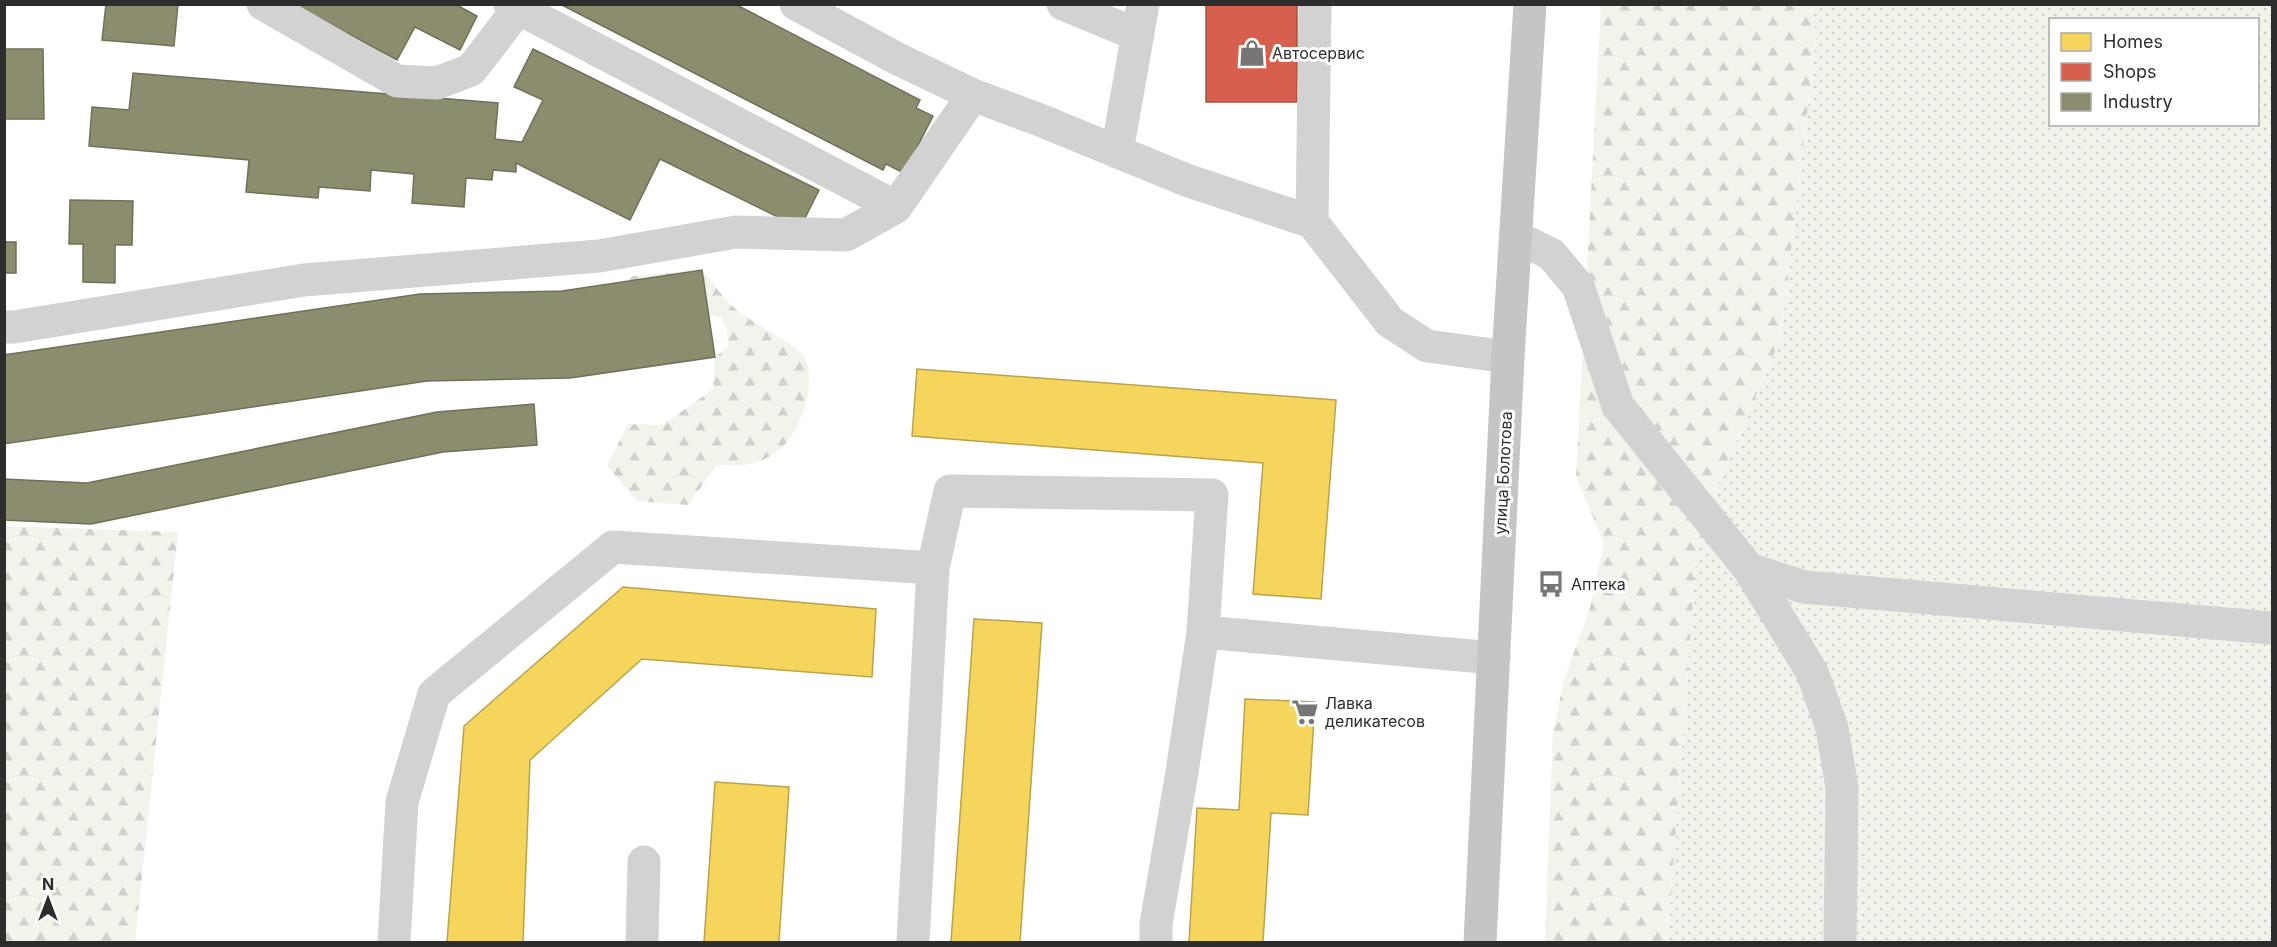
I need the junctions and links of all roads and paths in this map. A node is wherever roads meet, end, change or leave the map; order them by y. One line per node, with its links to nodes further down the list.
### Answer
1 (263, 4): 6 (street)
2 (796, 4): 8 (street)
3 (1063, 4): 7 (street)
4 (1315, 4): 11 (street)
5 (1530, 4): 12 (main road, улица Болотова)
6 (514, 7): 10 (street)
7 (1141, 20): 9 (street)
8 (973, 95): 9 (street); 10 (street)
9 (1117, 152): 11 (street)
10 (896, 207): 13 (street)
11 (1312, 222): 14 (street)
12 (1516, 237): 14 (main road, улица Болотова); 16 (street)
13 (4, 327)
14 (1508, 357): 19 (main road, улица Болотова)
15 (933, 568): 18 (street); 21 (street); 23 (street)
16 (1749, 569): 17 (street); 26 (street)
17 (2272, 628)
18 (1203, 632): 19 (street); 24 (street)
19 (1494, 658): 25 (main road, улица Болотова)
20 (644, 862): 22 (street)
21 (394, 942)
22 (642, 942)
23 (913, 942)
24 (1156, 942)
25 (1480, 942)
26 (1840, 942)

